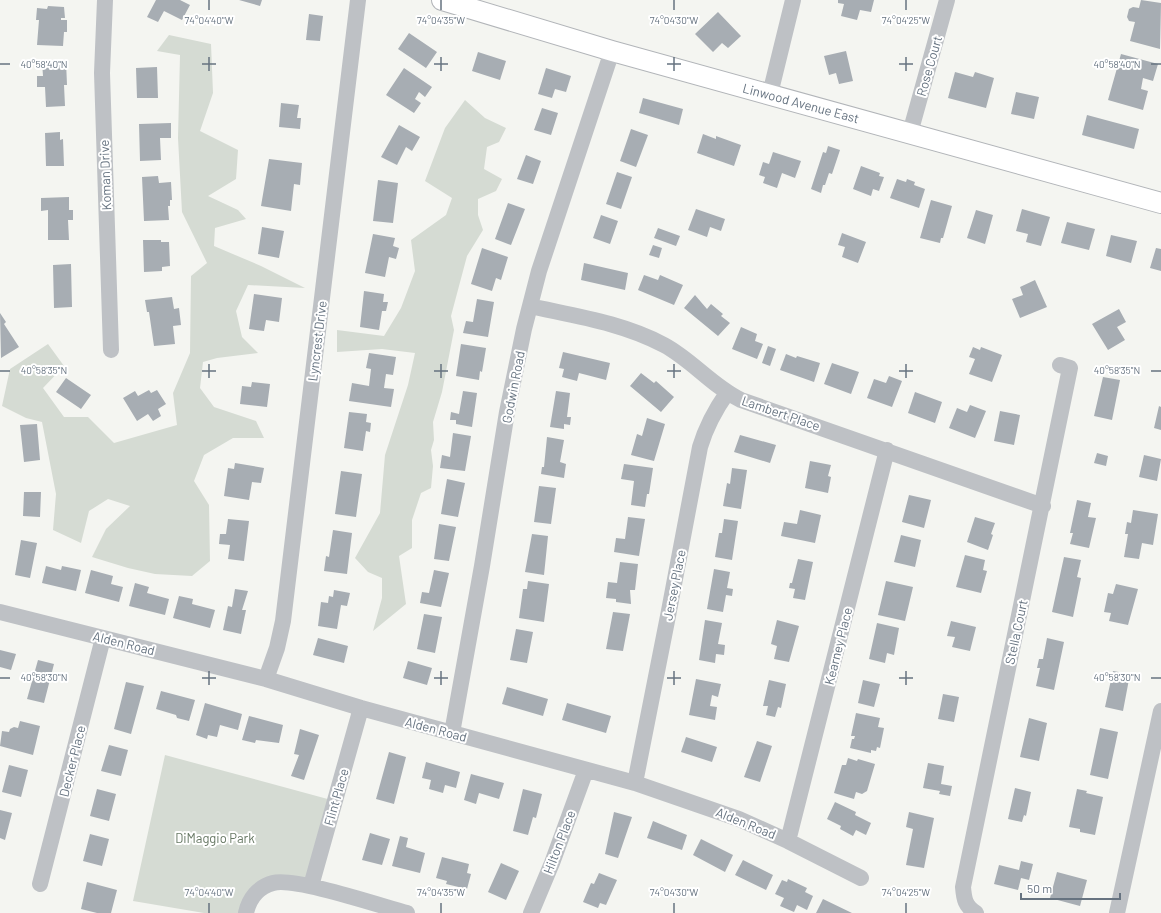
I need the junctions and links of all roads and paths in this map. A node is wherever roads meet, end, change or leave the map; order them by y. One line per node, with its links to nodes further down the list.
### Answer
1 (105, 0): 11 (street, Koman Drive)
2 (358, 0): 18 (street, Lyncrest Drive)
3 (442, 0): 6 (main road, Linwood Avenue East)
4 (793, 0): 7 (street)
5 (947, 0): 8 (street, Rose Court)
6 (612, 51): 7 (main road, Linwood Avenue East); 10 (street, Godwin Road)
7 (770, 94): 8 (main road, Linwood Avenue East)
8 (910, 133): 9 (main road, Linwood Avenue East)
9 (1161, 203)
10 (530, 306): 13 (street, Lambert Place); 21 (street, Godwin Road)
11 (110, 350)
12 (1060, 366): 15 (street, Stella Court)
13 (728, 393): 14 (street, Lambert Place); 23 (street, Jersey Place)
14 (887, 450): 15 (street, Lambert Place); 24 (street, Kearney Place)
15 (1043, 506): 28 (street, Stella Court)
16 (0, 612): 17 (street, Alden Road)
17 (103, 638): 18 (street, Alden Road); 26 (street, Decker Place)
18 (266, 679): 19 (street, Alden Road)
19 (361, 708): 21 (street, Alden Road); 27 (street, Flint Place)
20 (1161, 711): 32 (street)
21 (452, 733): 22 (street, Alden Road)
22 (586, 770): 23 (street, Alden Road); 31 (street, Hilton Place)
23 (635, 783): 24 (street, Alden Road)
24 (788, 841): 25 (street, Alden Road)
25 (861, 878)
26 (40, 884)
27 (311, 886): 29 (street); 30 (street)
28 (972, 910)
29 (246, 913)
30 (407, 913)
31 (531, 913)
32 (1117, 913)

